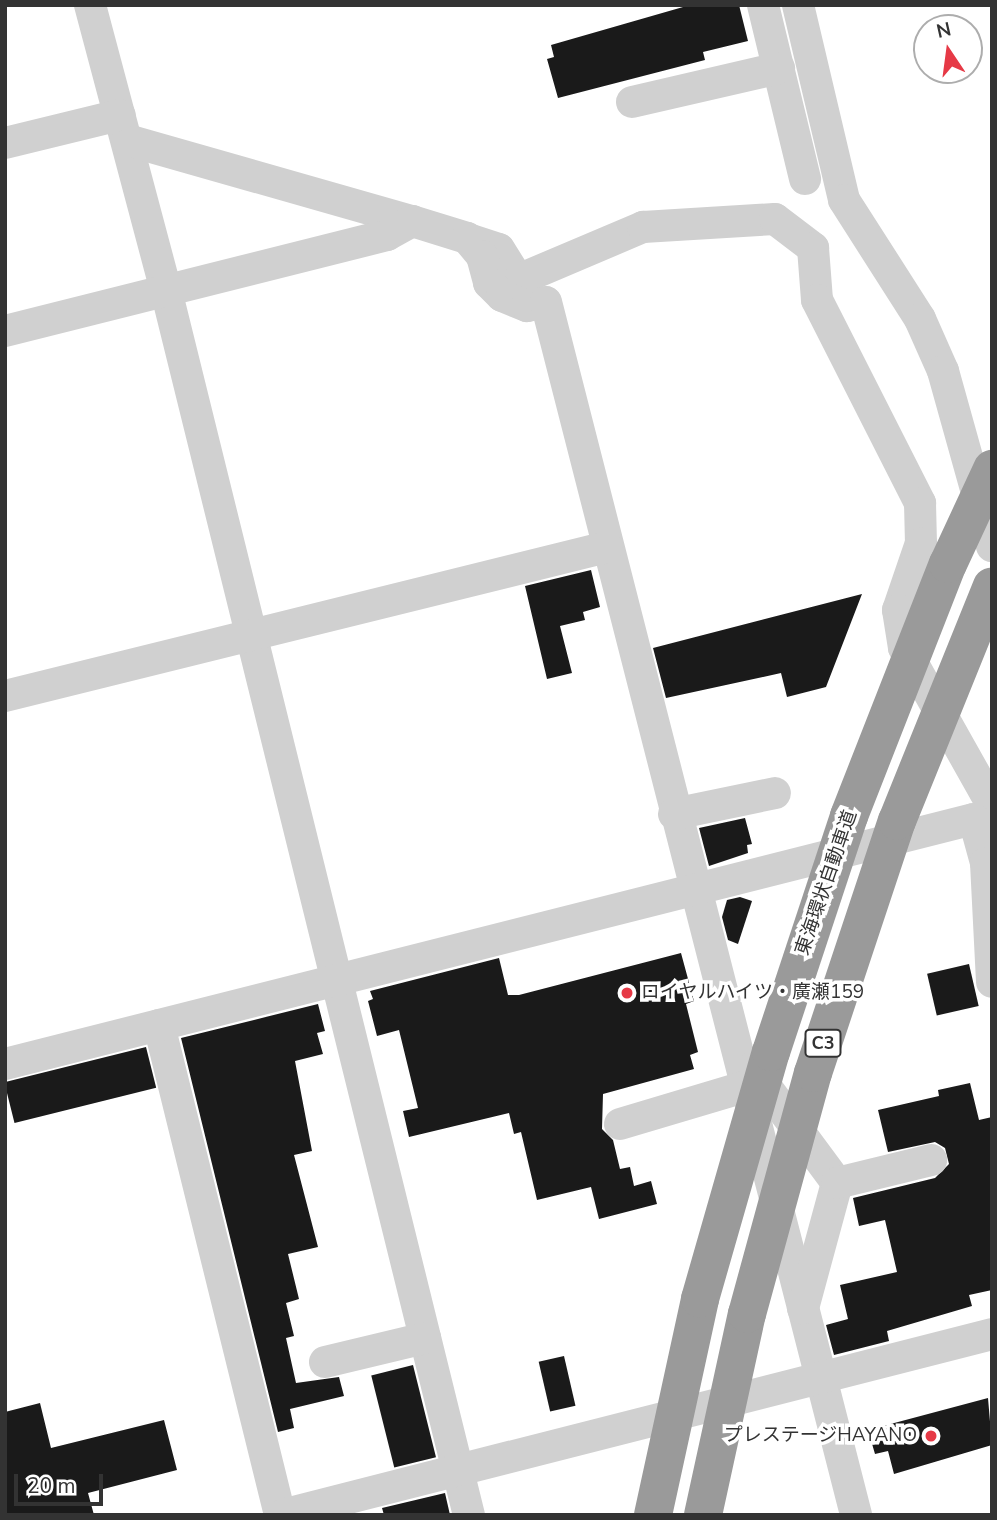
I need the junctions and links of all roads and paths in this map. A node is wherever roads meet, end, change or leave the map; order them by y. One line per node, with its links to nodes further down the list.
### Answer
1 (763, 5): 4 (street)
2 (798, 5): 14 (street)
3 (98, 7): 6 (street)
4 (779, 68): 5 (street); 8 (street)
5 (632, 102)
6 (123, 127): 7 (street); 9 (street); 11 (street)
7 (5, 143)
8 (805, 179)
9 (412, 221): 10 (street); 11 (street)
10 (467, 238): 15 (street); 20 (street)
11 (166, 290): 12 (street); 17 (street)
12 (5, 331)
13 (992, 469): 41 (highway, 東海環状自動車道 / C3, bridge)
14 (992, 546)
15 (607, 547): 17 (street); 21 (street)
16 (992, 586): 42 (highway, C3, bridge)
17 (251, 634): 18 (street); 23 (street)
18 (5, 696)
19 (775, 793): 21 (street)
20 (992, 805)
21 (674, 814): 22 (street)
22 (693, 890): 23 (street); 24 (street); 26 (street)
23 (337, 979): 25 (street); 34 (street)
24 (992, 982)
25 (159, 1025): 27 (street); 39 (street)
26 (732, 1041): 28 (street); 31 (street)
27 (5, 1065)
28 (744, 1087): 29 (street); 32 (street)
29 (620, 1124)
30 (931, 1160): 31 (street)
31 (837, 1183): 32 (street)
32 (803, 1308): 36 (street)
33 (992, 1334): 36 (street)
34 (425, 1338): 35 (street); 37 (street)
35 (325, 1362)
36 (823, 1380): 37 (street); 43 (street)
37 (458, 1471): 38 (street); 40 (street)
38 (365, 1505): 39 (street)
39 (281, 1515)
40 (469, 1515)
41 (653, 1515)
42 (703, 1515)
43 (856, 1515)

